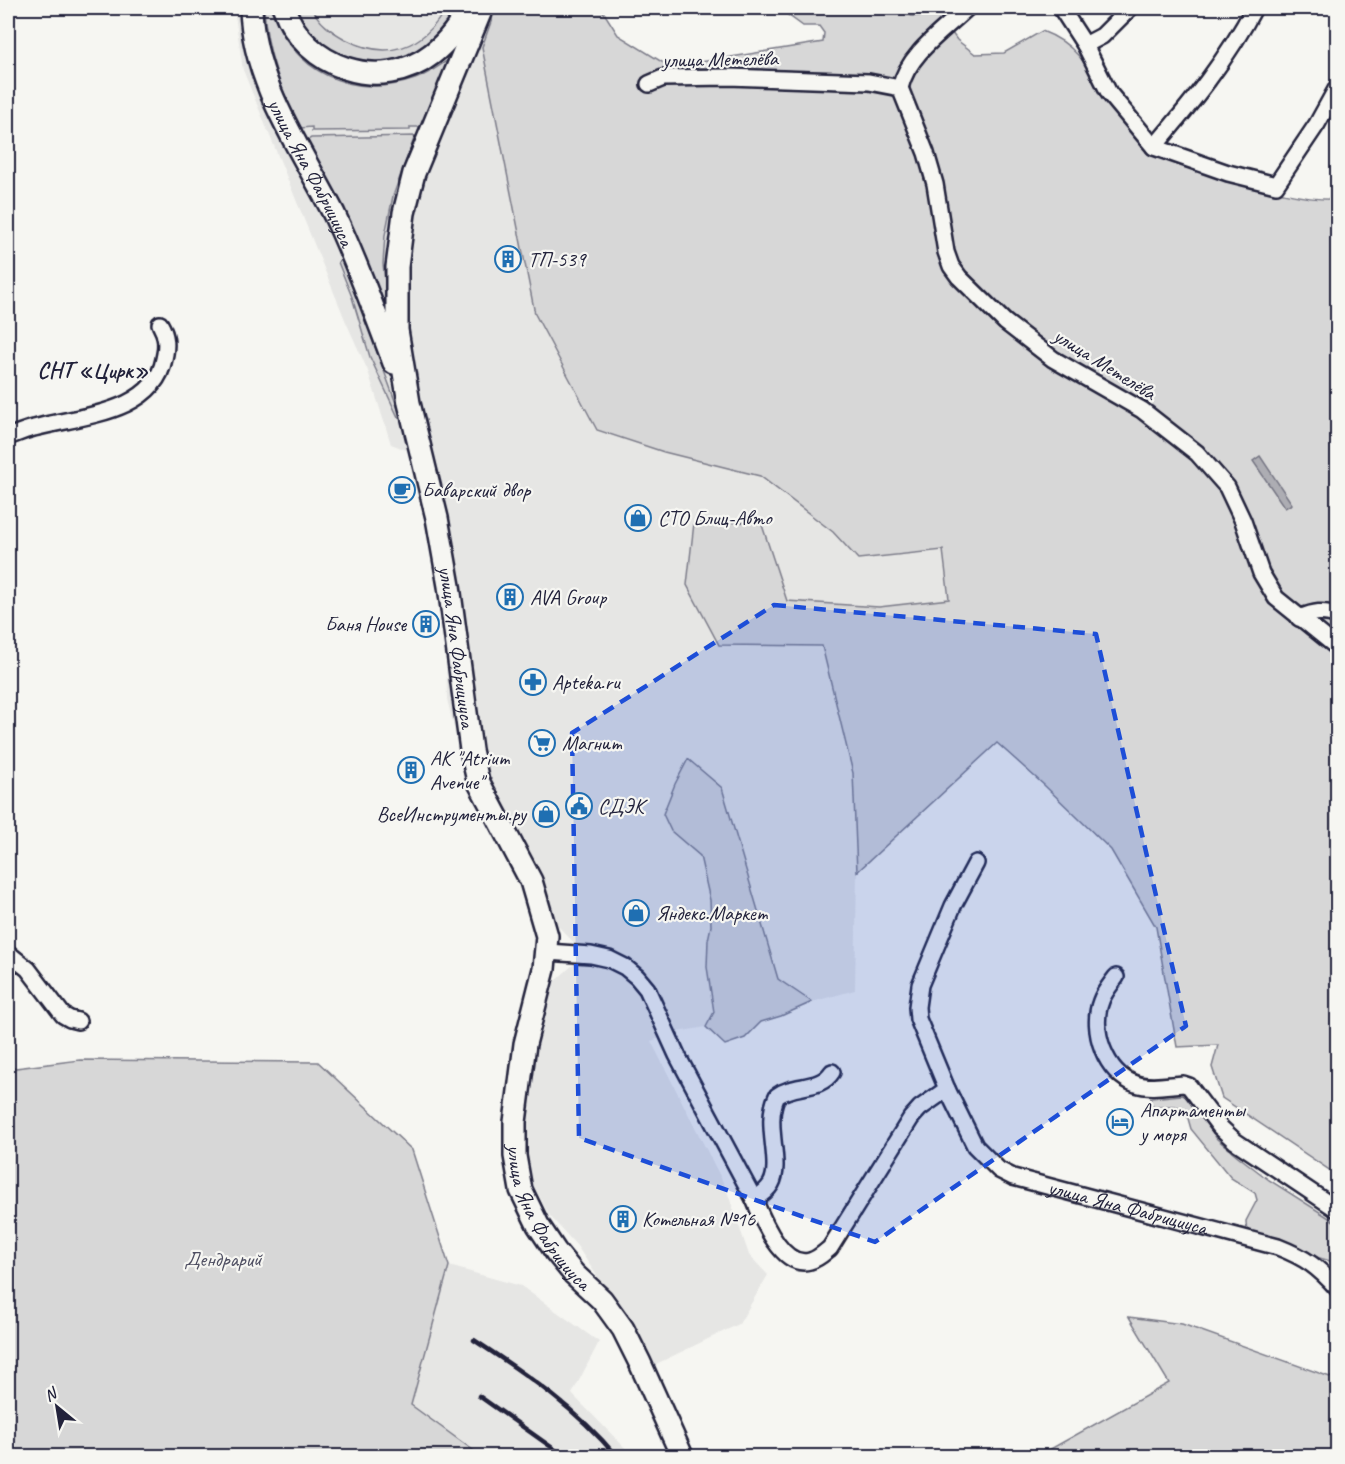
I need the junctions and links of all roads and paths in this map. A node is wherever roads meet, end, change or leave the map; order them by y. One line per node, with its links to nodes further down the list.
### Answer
1 (251, 8): 15 (main road, улица Яна Фабрициуса)
2 (284, 8): 3 (main road)
3 (470, 8)
4 (482, 8): 15 (main road, улица Яна Фабрициуса)
5 (967, 8): 12 (street)
6 (1061, 8): 9 (street)
7 (1130, 8): 9 (street)
8 (1254, 8): 13 (street)
9 (1085, 45): 13 (street)
10 (649, 84): 12 (street, улица Метелёва)
11 (1338, 86): 13 (street)
12 (900, 88): 18 (street, улица Метелёва)
13 (1154, 147)
14 (160, 324): 16 (street)
15 (409, 402): 21 (main road, улица Яна Фабрициуса)
16 (8, 437)
17 (1338, 616): 18 (street)
18 (1299, 618): 19 (street, улица Метелёва)
19 (1338, 648)
20 (976, 863): 26 (street, улица Яна Фабрициуса)
21 (547, 952): 27 (street); 30 (main road, улица Яна Фабрициуса)
22 (8, 953): 24 (street)
23 (1116, 977): 28 (street)
24 (78, 1021)
25 (832, 1072): 27 (street)
26 (947, 1089): 27 (street); 29 (street, улица Яна Фабрициуса)
27 (754, 1199)
28 (1338, 1210)
29 (1338, 1289)
30 (682, 1456)

